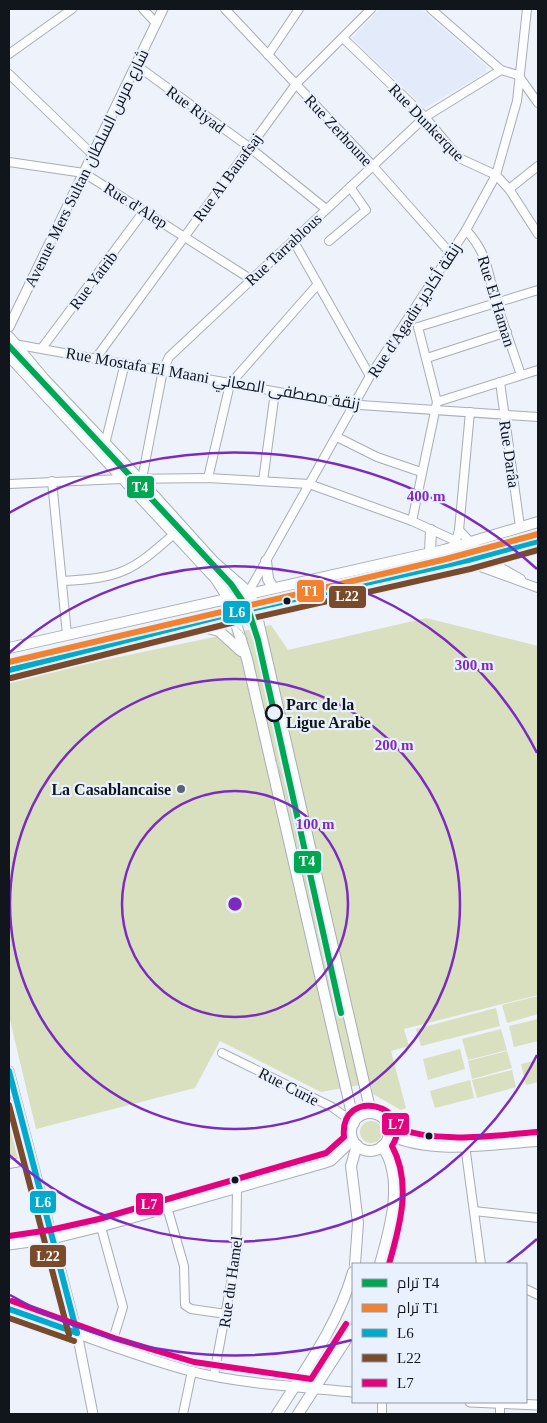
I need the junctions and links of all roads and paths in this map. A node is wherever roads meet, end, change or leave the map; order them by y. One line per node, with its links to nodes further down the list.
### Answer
1 (72, 9): 11 (street)
2 (142, 9): 9 (street)
3 (163, 9): 9 (street, Avenue Mers Sultan شارع مرس السلطان)
4 (225, 9): 12 (street, Rue Zerhoune)
5 (299, 9): 12 (street)
6 (371, 9): 10 (street, Rue Al Banafsaj)
7 (430, 9): 14 (street)
8 (527, 9): 16 (street, Rue d'Agadir زنقة أكادير)
9 (156, 23): 13 (street, Avenue Mers Sultan شارع مرس السلطان)
10 (343, 38): 17 (street, Rue Al Banafsaj); 19 (street, Rue Dunkerque)
11 (9, 54)
12 (268, 55): 17 (street, Rue Zerhoune)
13 (136, 65): 20 (street, Rue Riyad); 21 (street, Avenue Mers Sultan شارع مرس السلطان)
14 (501, 70): 16 (street); 19 (street, Rue Tarrablous)
15 (9, 74): 21 (street)
16 (518, 75): 18 (street); 26 (street, Rue d'Agadir زنقة أكادير)
17 (296, 84): 20 (street, Rue Al Banafsaj); 23 (street, Rue Zerhoune)
18 (538, 103)
19 (425, 118): 23 (street, Rue Tarrablous); 26 (street, Rue Dunkerque)
20 (249, 146): 29 (street, Rue Riyad); 33 (street, Rue Al Banafsaj)
21 (92, 155): 25 (street, Avenue Mers Sultan شارع مرس السلطان)
22 (9, 162): 25 (street, Rue d'Alep)
23 (373, 166): 27 (street, Rue Tarrablous); 36 (street, Rue Zerhoune)
24 (538, 166): 28 (street)
25 (84, 173): 30 (street, Rue d'Alep); 42 (street, Avenue Mers Sultan شارع مرس السلطان)
26 (496, 175): 28 (street); 31 (street, Rue d'Agadir زنقة أكادير)
27 (350, 187): 29 (street, Rue Tarrablous); 35 (street)
28 (509, 188): 32 (street)
29 (326, 209): 34 (street, Rue Tarrablous)
30 (144, 211): 33 (street, Rue d'Alep); 46 (street, Rue Yatrib)
31 (466, 230): 36 (street, Rue d'Agadir زنقة أكادير); 40 (street, Rue El Haman)
32 (538, 234)
33 (184, 236): 37 (street, Rue d'Alep); 48 (street, Rue Al Banafsaj)
34 (293, 240): 37 (street, Rue Tarrablous); 38 (street)
35 (329, 241)
36 (451, 254): 41 (street, Rue d'Agadir زنقة أكادير)
37 (252, 280): 51 (street, Rue Tarrablous)
38 (318, 284): 54 (street); 56 (street)
39 (538, 290): 40 (street)
40 (496, 303): 43 (street); 44 (street, Rue El Haman)
41 (407, 319): 43 (street); 54 (street, Rue d'Agadir زنقة أكادير)
42 (9, 327)
43 (418, 327): 49 (street)
44 (507, 332): 49 (street); 53 (street, Rue El Haman)
45 (11, 342): 46 (street, Rue Mostafa El Maani زنقة مصطفى المعاني); 64 (main road)
46 (42, 348): 48 (street, Rue Mostafa El Maani زنقة مصطفى المعاني)
47 (9, 356): 65 (main road)
48 (96, 358): 50 (street, Rue Mostafa El Maani زنقة مصطفى المعاني)
49 (427, 358): 59 (street)
50 (125, 363): 51 (street, Rue Mostafa El Maani زنقة مصطفى المعاني); 64 (street)
51 (163, 370): 56 (street, Rue Mostafa El Maani زنقة مصطفى المعاني); 69 (street, Rue Tarrablous)
52 (538, 370): 53 (street)
53 (521, 375): 55 (street)
54 (370, 376): 58 (street, Rue d'Agadir زنقة أكادير)
55 (500, 382): 59 (street); 61 (street, Rue Darâa)
56 (230, 384): 57 (street, Rue Mostafa El Maani زنقة مصطفى المعاني); 67 (street)
57 (275, 392): 58 (street, Rue Mostafa El Maani زنقة مصطفى المعاني); 71 (street)
58 (355, 405): 59 (street, Rue Mostafa El Maani زنقة مصطفى المعاني); 63 (street, Rue d'Agadir زنقة أكادير)
59 (436, 406): 60 (street, Rue Mostafa El Maani زنقة مصطفى المعاني); 66 (street)
60 (470, 412): 61 (street, Rue Mostafa El Maani زنقة مصطفى المعاني); 78 (street)
61 (506, 417): 62 (street, Rue Mostafa El Maani زنقة مصطفى المعاني); 76 (street, Rue Darâa)
62 (538, 417)
63 (337, 437): 66 (street); 73 (street, Rue d'Agadir زنقة أكادير)
64 (106, 445): 65 (street); 69 (main road)
65 (102, 456): 68 (main road)
66 (421, 472): 74 (street)
67 (208, 478): 69 (street); 71 (street)
68 (121, 479): 69 (street); 70 (street); 79 (main road)
69 (141, 479): 91 (main road)
70 (52, 481): 72 (street); 87 (street)
71 (263, 481): 73 (street)
72 (9, 484)
73 (310, 484): 74 (street); 86 (street, Rue d'Agadir زنقة أكادير)
74 (412, 521): 77 (street)
75 (538, 522): 76 (main road)
76 (520, 527): 81 (main road)
77 (431, 530): 82 (street); 83 (main road)
78 (459, 530): 81 (street); 82 (street)
79 (174, 534): 87 (street); 92 (main road)
80 (538, 541): 84 (main road)
81 (470, 542): 82 (main road); 84 (street)
82 (457, 543): 83 (main road); 85 (street)
83 (430, 552): 89 (main road)
84 (483, 556): 85 (main road); 88 (street)
85 (468, 560): 88 (street); 93 (main road)
86 (266, 561): 89 (main road); 91 (street, Rue d'Agadir زنقة أكادير)
87 (62, 581): 96 (street)
88 (524, 582): 90 (street)
89 (273, 588): 91 (main road)
90 (538, 588)
91 (248, 593): 92 (main road); 93 (main road)
92 (228, 598): 94 (main road); 96 (main road)
93 (255, 607): 94 (main road); 103 (main road)
94 (233, 613): 95 (main road); 98 (main road)
95 (184, 626): 98 (main road); 99 (main road)
96 (67, 635): 97 (main road)
97 (9, 648)
98 (247, 660): 104 (main road)
99 (9, 670)
100 (222, 1053): 104 (street, Rue Curie)
101 (9, 1071): 102 (street)
102 (11, 1088): 110 (street)
103 (371, 1113): 104 (main road); 105 (main road)
104 (354, 1123): 107 (main road)
105 (389, 1135): 108 (main road); 109 (main road)
106 (538, 1141): 108 (main road)
107 (355, 1142): 109 (main road); 112 (street); 119 (main road)
108 (465, 1145): 114 (street)
109 (382, 1146): 120 (main road)
110 (32, 1160): 111 (street); 117 (street)
111 (9, 1164)
112 (237, 1188): 113 (street); 124 (street, Rue du Hamel)
113 (167, 1207): 116 (street); 124 (street)
114 (474, 1211): 115 (street); 121 (street)
115 (538, 1218)
116 (102, 1227): 117 (street); 127 (street)
117 (52, 1239): 118 (street); 126 (street)
118 (9, 1246)
119 (355, 1263)
120 (380, 1263)
121 (481, 1263)
122 (352, 1276): 130 (main road)
123 (9, 1309): 126 (street)
124 (226, 1314): 129 (street, Rue du Hamel)
125 (352, 1331): 131 (main road)
126 (77, 1333): 127 (street); 135 (street)
127 (111, 1346): 128 (street)
128 (192, 1371): 129 (street); 136 (street)
129 (214, 1375): 130 (street)
130 (295, 1385): 131 (street); 137 (main road)
131 (315, 1388): 132 (street); 138 (main road)
132 (352, 1392)
133 (500, 1403): 134 (street); 139 (street)
134 (538, 1405)
135 (93, 1414)
136 (183, 1414)
137 (277, 1414)
138 (298, 1414)
139 (500, 1414)

